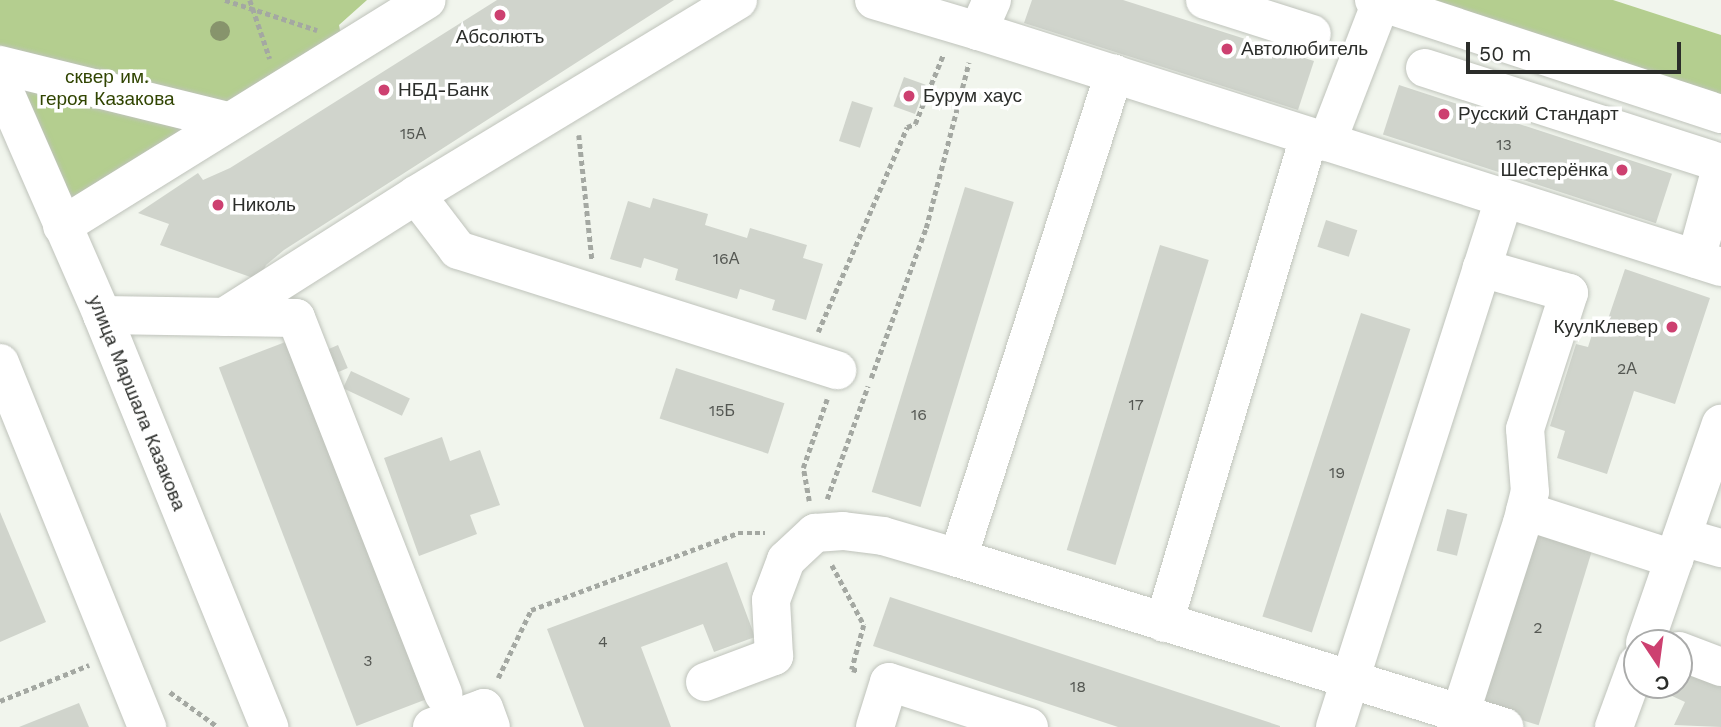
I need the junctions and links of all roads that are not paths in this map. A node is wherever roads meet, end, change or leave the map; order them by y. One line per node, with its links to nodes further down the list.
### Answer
1 (427, 0): 13 (street)
2 (738, 0): 16 (street)
3 (874, 0): 6 (street)
4 (1205, 0): 7 (street)
5 (1378, 1): 12 (street); 14 (street)
6 (975, 18): 10 (street)
7 (1312, 34)
8 (0, 65): 13 (street)
9 (1425, 68): 15 (street)
10 (1114, 74): 14 (street); 29 (street)
11 (0, 81): 18 (street, улица Маршала Казакова)
12 (1721, 114)
13 (228, 121): 18 (street)
14 (1318, 140): 17 (street); 30 (street)
15 (1721, 165): 19 (street)
16 (415, 195): 22 (street); 23 (street)
17 (1504, 199): 19 (street); 20 (street)
18 (62, 226): 21 (street, улица Маршала Казакова)
19 (1708, 263)
20 (1482, 268): 26 (street); 35 (street)
21 (102, 315): 22 (street); 41 (street, улица Маршала Казакова)
22 (224, 317): 37 (street)
23 (826, 355)
24 (0, 363): 40 (street)
25 (1721, 424): 27 (street)
26 (1525, 511): 27 (street); 39 (street)
27 (1678, 548): 28 (street); 31 (street)
28 (1721, 548)
29 (958, 558): 30 (street); 34 (street)
30 (1164, 623): 35 (street)
31 (1658, 629)
32 (1693, 659): 33 (street)
33 (1721, 667)
34 (705, 682)
35 (1351, 682): 39 (street); 44 (street)
36 (1628, 699): 46 (street)
37 (438, 710): 38 (street)
38 (488, 717)
39 (1458, 721): 45 (street)
40 (147, 727)
41 (269, 727)
42 (875, 727): 43 (street)
43 (1029, 727)
44 (1335, 727)
45 (1504, 727)
46 (1615, 727)

